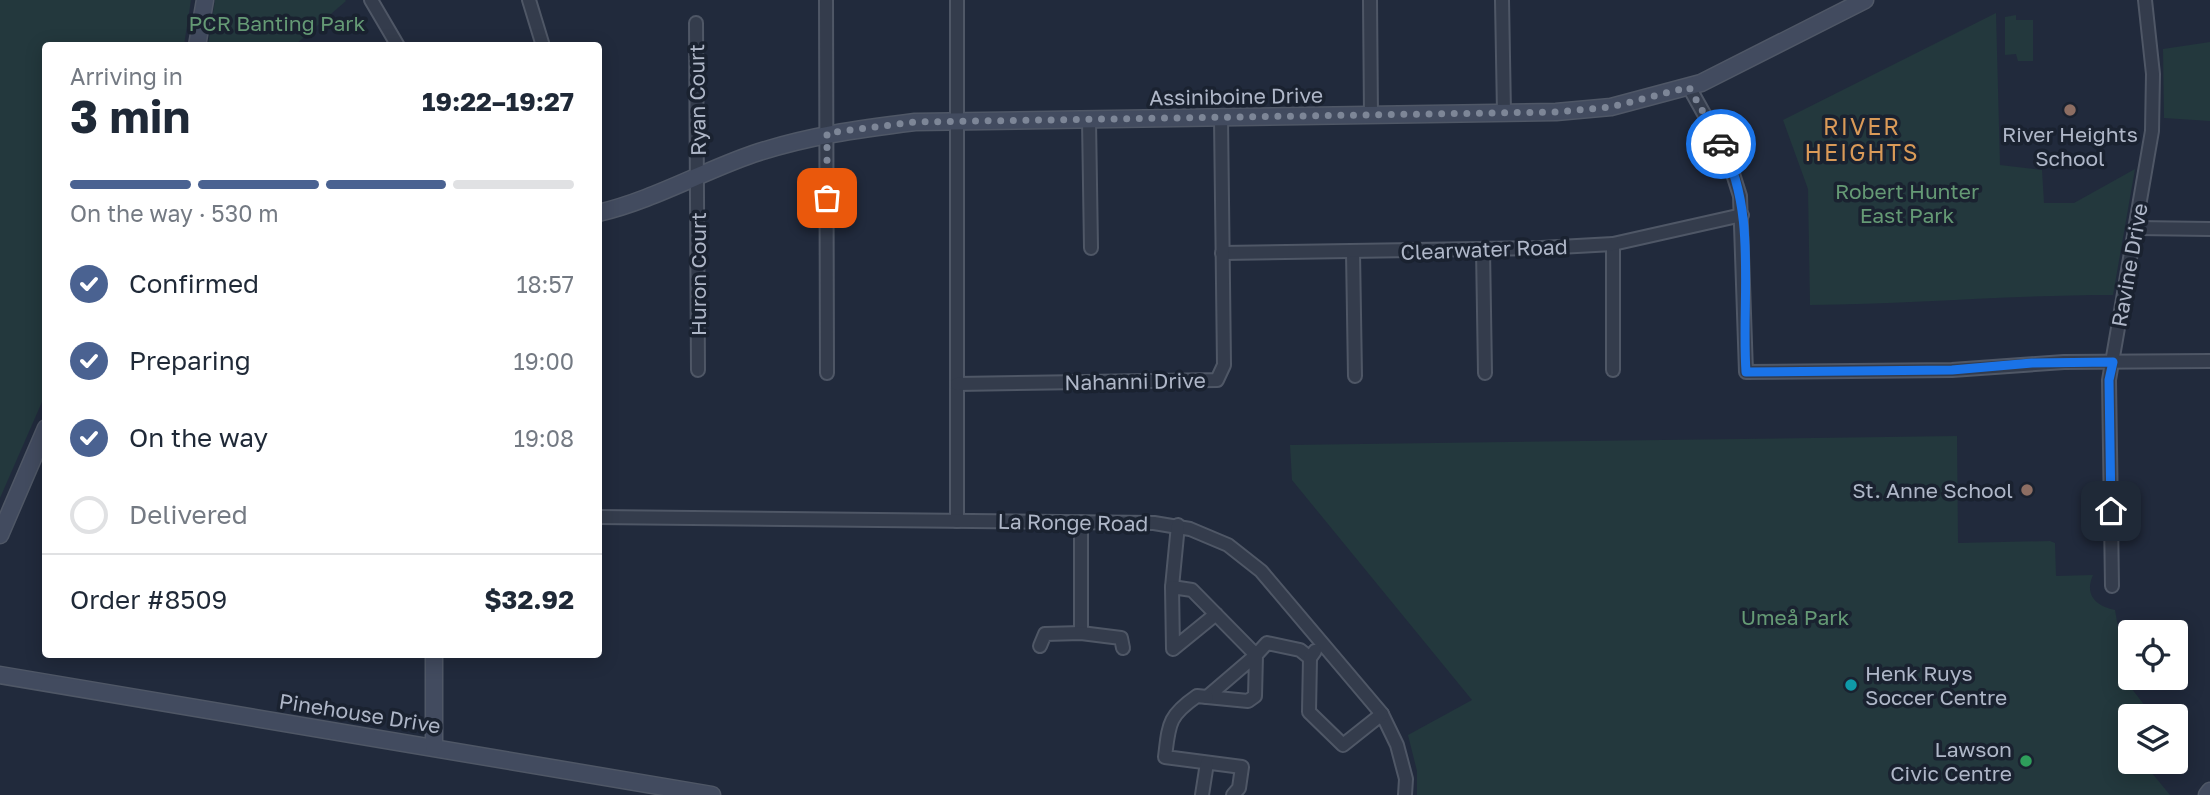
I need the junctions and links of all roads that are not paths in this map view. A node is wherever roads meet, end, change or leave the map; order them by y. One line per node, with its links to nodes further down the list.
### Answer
1 (205, 0): 11 (street)
2 (372, 0): 12 (street)
3 (529, 0): 13 (street)
4 (826, 0): 20 (street)
5 (957, 0): 19 (street)
6 (1370, 0): 16 (street)
7 (1502, 0): 15 (street)
8 (1865, 0): 14 (street, Assiniboine Drive)
9 (2145, 0): 24 (street, Ravine Drive)
10 (696, 23): 21 (street, Ryan Court)
11 (198, 42)
12 (396, 42)
13 (542, 42)
14 (1689, 87): 15 (street, Assiniboine Drive); 23 (street)
15 (1504, 113): 16 (street, Assiniboine Drive)
16 (1371, 116): 17 (street, Assiniboine Drive)
17 (1221, 118): 18 (street, Assiniboine Drive); 30 (street, Nahanni Drive)
18 (1089, 120): 19 (street, Assiniboine Drive); 27 (street)
19 (957, 121): 20 (street, Assiniboine Drive); 38 (street)
20 (827, 133): 21 (street, Assiniboine Drive); 35 (street)
21 (698, 177): 22 (street, Assiniboine Drive); 33 (street, Huron Court)
22 (602, 212)
23 (1742, 215): 26 (street, Clearwater Road); 32 (street)
24 (2136, 228): 25 (street); 32 (street, Ravine Drive)
25 (2210, 229)
26 (1613, 244): 28 (street, Clearwater Road); 34 (street)
27 (1091, 248)
28 (1483, 250): 29 (street, Clearwater Road); 36 (street)
29 (1353, 252): 30 (street, Clearwater Road); 37 (street)
30 (1222, 253): 38 (street, Nahanni Drive)
31 (2210, 361): 32 (street)
32 (2113, 362): 45 (street, Ravine Drive)
33 (698, 370)
34 (1613, 370)
35 (827, 373)
36 (1485, 373)
37 (1355, 376)
38 (957, 384): 41 (street)
39 (42, 437): 44 (street)
40 (602, 517): 41 (street, La Ronge Road)
41 (957, 521): 42 (street, La Ronge Road)
42 (1081, 522): 43 (street, La Ronge Road); 48 (street)
43 (1178, 525): 46 (street); 49 (street, La Ronge Road)
44 (0, 535)
45 (2112, 586)
46 (1172, 587): 47 (street); 47 (street)
47 (1216, 614): 52 (street)
48 (1081, 633): 50 (street); 51 (street)
49 (1324, 644): 54 (street); 57 (street, La Ronge Road)
50 (1040, 646)
51 (1123, 648)
52 (1255, 655): 54 (street); 56 (street); 56 (street)
53 (434, 658): 58 (street)
54 (1310, 658): 57 (street)
55 (0, 675): 58 (street, Pinehouse Drive)
56 (1208, 697): 59 (street)
57 (1382, 714): 64 (street, La Ronge Road)
58 (434, 747): 61 (street, Pinehouse Drive)
59 (1207, 763): 62 (street); 63 (street)
60 (2210, 790): 65 (street)
61 (712, 795)
62 (1202, 795)
63 (1233, 795)
64 (1405, 795)
65 (2207, 795)

